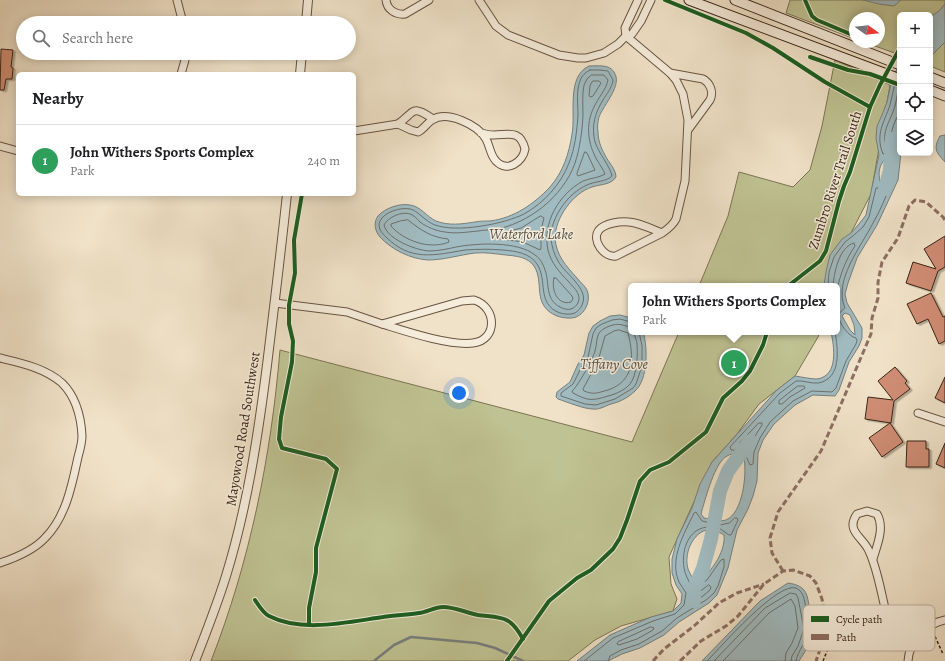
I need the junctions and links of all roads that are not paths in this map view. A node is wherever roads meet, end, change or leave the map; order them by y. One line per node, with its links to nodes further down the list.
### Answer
1 (177, 0): 10 (street)
2 (308, 0): 11 (street)
3 (386, 0): 4 (street)
4 (429, 0)
5 (480, 0): 12 (street)
6 (638, 0): 12 (street)
7 (651, 0): 12 (street)
8 (689, 0): 19 (main road)
9 (735, 0): 15 (main road)
10 (181, 16)
11 (307, 16)
12 (626, 36): 18 (street)
13 (185, 60): 16 (street)
14 (301, 60): 17 (street)
15 (897, 64)
16 (182, 72)
17 (300, 72)
18 (670, 73): 26 (street); 26 (street)
19 (897, 78)
20 (933, 78): 21 (main road)
21 (945, 83)
22 (933, 91): 23 (main road)
23 (945, 96)
24 (432, 119): 25 (street); 25 (street); 28 (street)
25 (398, 124): 27 (street)
26 (688, 130): 32 (street)
27 (356, 131)
28 (481, 132): 28 (street)
29 (0, 146): 30 (street)
30 (16, 150)
31 (287, 196): 33 (street, Mayowood Road Southwest)
32 (662, 233): 32 (street)
33 (275, 303): 34 (street); 44 (street, Mayowood Road Southwest)
34 (382, 324): 34 (street)
35 (0, 358): 39 (street)
36 (918, 413): 37 (street)
37 (945, 422)
38 (873, 559): 38 (street); 40 (street)
39 (0, 563)
40 (885, 605)
41 (945, 620): 42 (street)
42 (935, 624)
43 (910, 651): 45 (street)
44 (195, 661)
45 (908, 661)

